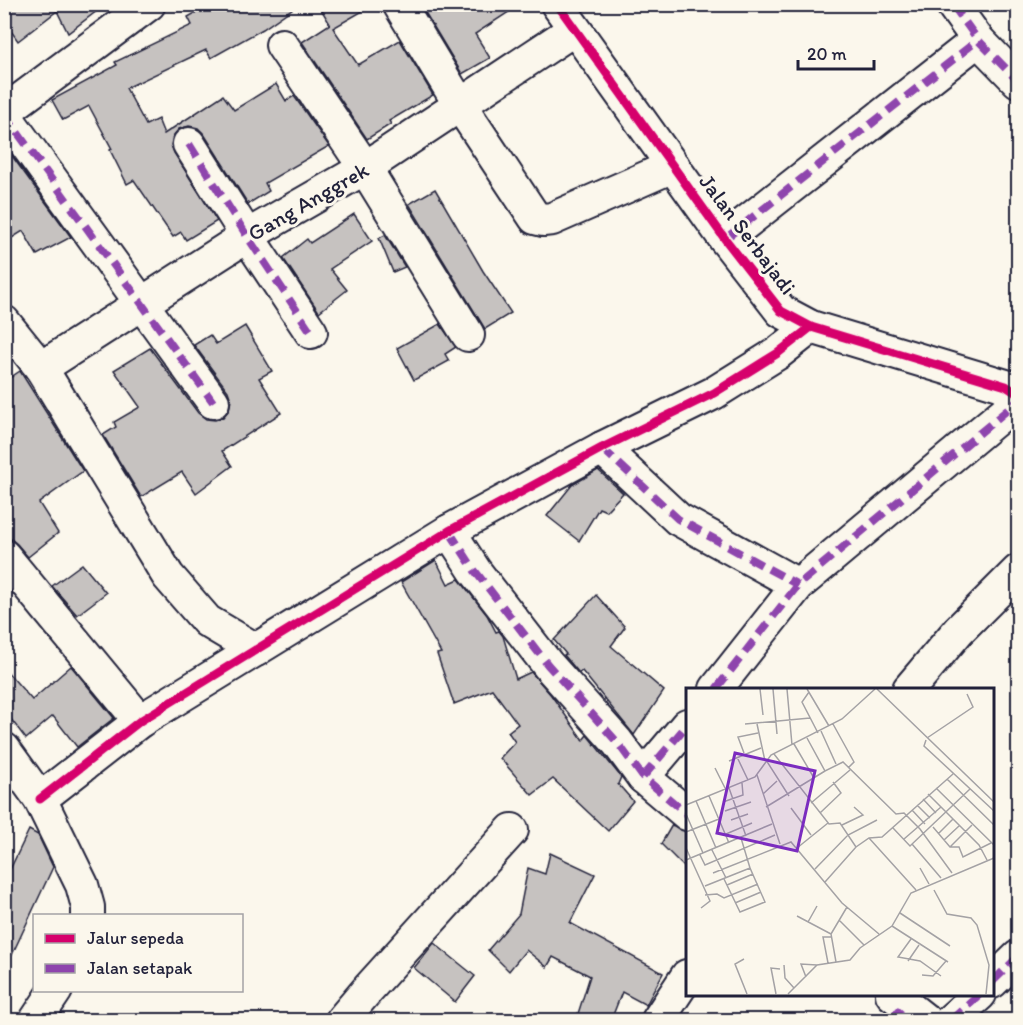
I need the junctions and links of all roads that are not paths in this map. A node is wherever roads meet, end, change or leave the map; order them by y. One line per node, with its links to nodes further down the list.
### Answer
1 (149, 4): 9 (street)
2 (399, 4): 8 (street)
3 (952, 4): 5 (street)
4 (565, 17): 8 (street, Gang Anggrek); 11 (street, Jalan Serbajadi)
5 (978, 40): 7 (street); 14 (street)
6 (282, 45): 12 (street)
7 (1018, 81)
8 (460, 105): 11 (street); 12 (street, Gang Anggrek)
9 (4, 113): 15 (street)
10 (189, 144): 13 (street)
11 (672, 166): 14 (street, Jalan Serbajadi)
12 (365, 168): 13 (street, Gang Anggrek); 19 (street)
13 (247, 236): 15 (street, Gang Anggrek); 18 (street)
14 (725, 239): 17 (street, Jalan Serbajadi)
15 (142, 303): 20 (street, Gang Anggrek); 22 (street)
16 (4, 322): 20 (street)
17 (811, 327): 21 (street, Jalan Serbajadi); 23 (street)
18 (311, 332)
19 (468, 335)
20 (40, 368): 28 (street)
21 (1015, 390): 27 (street)
22 (213, 402)
23 (603, 448): 24 (street); 27 (street)
24 (449, 531): 28 (street); 34 (street)
25 (4, 556): 31 (street)
26 (1018, 571): 30 (street)
27 (798, 585): 29 (street)
28 (256, 650): 31 (street)
29 (717, 688)
30 (910, 688)
31 (140, 721): 35 (street)
32 (686, 726): 34 (street)
33 (4, 749): 35 (street)
34 (643, 777): 36 (street)
35 (40, 799): 38 (street)
36 (686, 813)
37 (512, 830): 43 (street)
38 (88, 914)
39 (1018, 957): 41 (street)
40 (686, 978): 44 (street)
41 (993, 981)
42 (978, 995): 45 (street)
43 (342, 1020)
44 (658, 1020)
45 (951, 1020)

